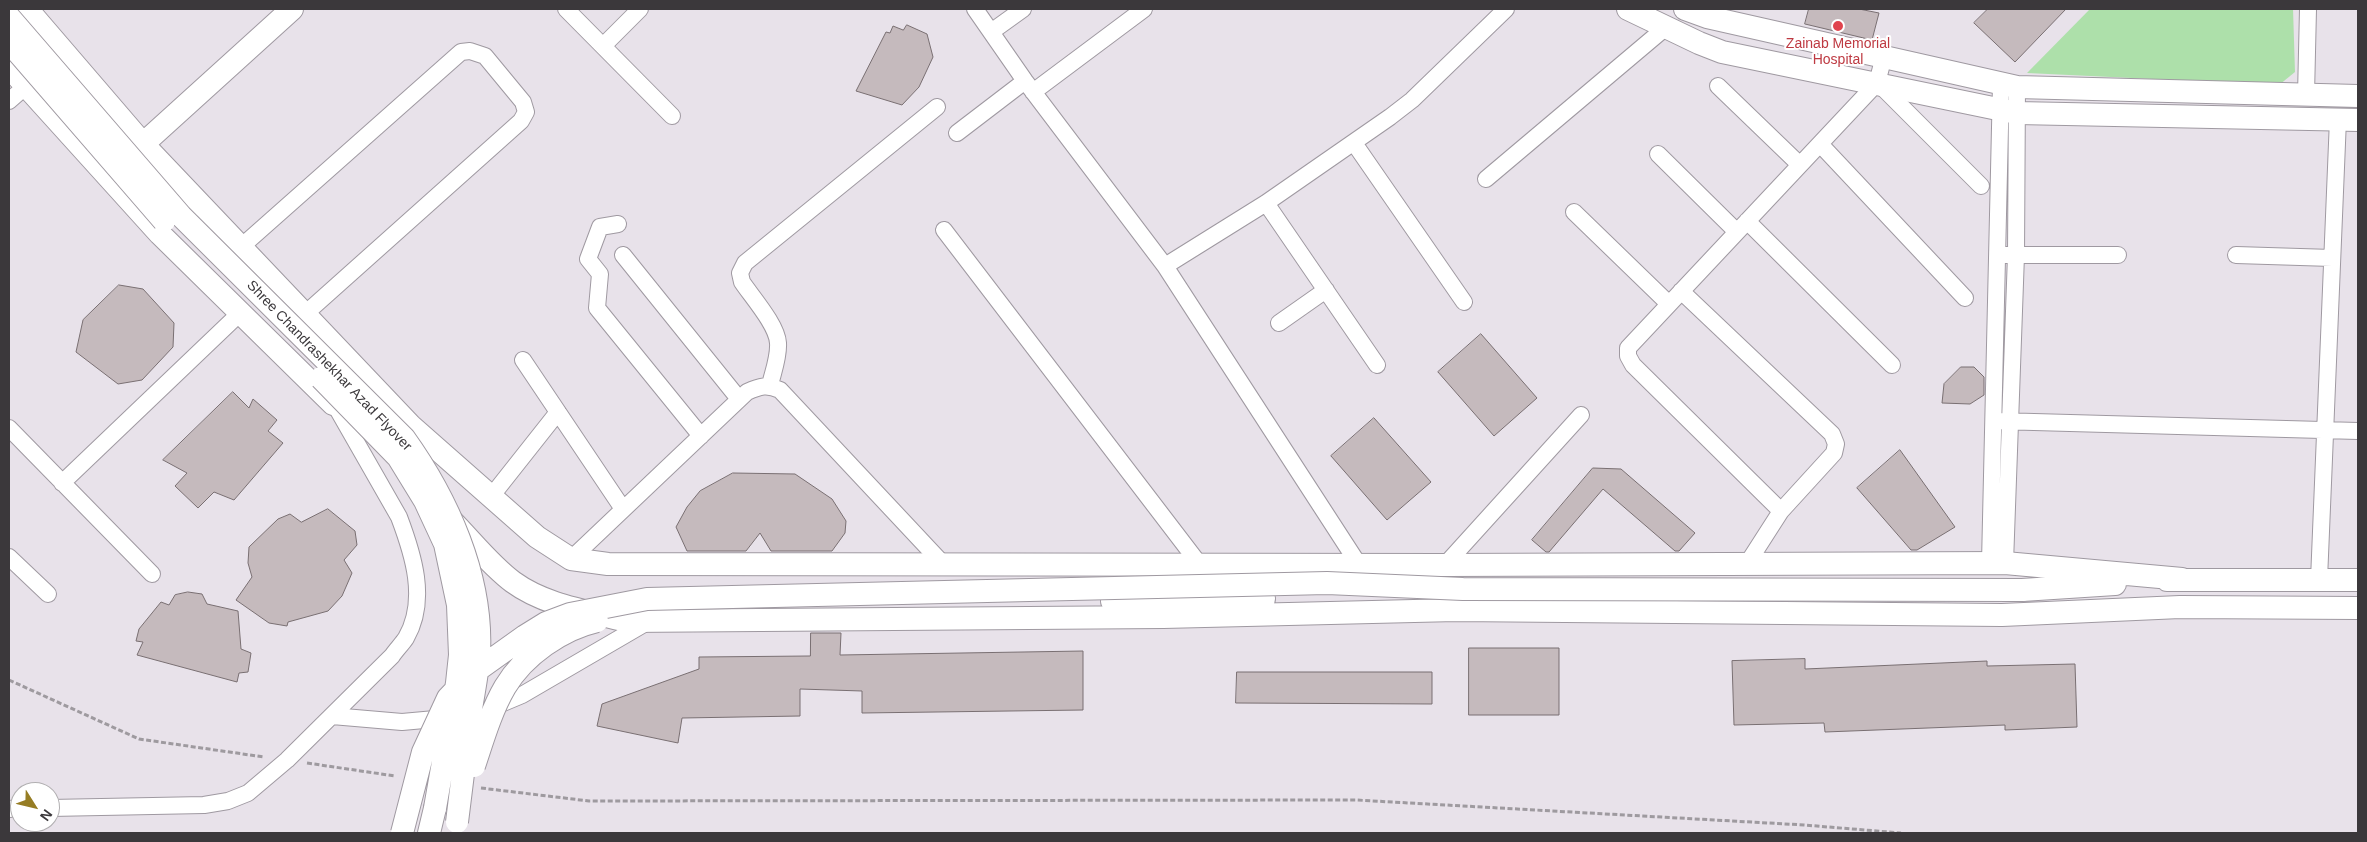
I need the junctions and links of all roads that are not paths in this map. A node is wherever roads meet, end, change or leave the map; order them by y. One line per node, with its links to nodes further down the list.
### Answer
1 (27, 9): 33 (main road)
2 (292, 9): 33 (main road)
3 (566, 9): 16 (street)
4 (640, 9): 16 (street)
5 (976, 9): 14 (street)
6 (1023, 9): 14 (street)
7 (1144, 9): 22 (street)
8 (1506, 9): 32 (street)
9 (1628, 9): 13 (main road)
10 (1685, 9): 17 (main road)
11 (2308, 9): 24 (street)
12 (9, 17): 97 (main road, Shree Chandrashekhar Azad Flyover, bridge)
13 (1665, 28): 19 (main road); 38 (street)
14 (991, 32): 22 (street)
15 (9, 42): 99 (main road, Shree Chandrashekhar Azad Flyover, bridge)
16 (603, 46): 29 (street)
17 (1884, 56): 19 (street); 20 (main road)
18 (9, 67): 21 (main road)
19 (1878, 83): 28 (main road); 34 (street); 39 (street)
20 (2009, 85): 24 (main road); 28 (street)
21 (26, 86): 26 (street); 37 (main road)
22 (1029, 86): 31 (street); 52 (street)
23 (1718, 86): 36 (street)
24 (2306, 95): 25 (main road)
25 (2358, 96)
26 (9, 101)
27 (937, 108): 64 (street)
28 (2009, 111): 30 (main road); 47 (street); 48 (street)
29 (672, 116)
30 (2348, 120): 51 (street)
31 (957, 133)
32 (1354, 143): 40 (street); 56 (street)
33 (143, 144): 37 (main road); 45 (main road)
34 (1820, 144): 36 (street); 55 (street)
35 (1658, 154): 43 (street)
36 (1800, 165): 43 (street)
37 (107, 176): 58 (main road)
38 (1486, 179)
39 (1981, 186)
40 (1266, 203): 52 (street); 53 (street)
41 (1574, 212): 57 (street)
42 (618, 224): 73 (street)
43 (1742, 226): 54 (street); 63 (street)
44 (944, 230): 83 (street)
45 (241, 248): 59 (main road); 59 (street)
46 (623, 255): 65 (street)
47 (1997, 255): 48 (street); 69 (street)
48 (2016, 255): 49 (street); 69 (street)
49 (2118, 255)
50 (2236, 255): 51 (street)
51 (2332, 258): 71 (street)
52 (1165, 266): 84 (street)
53 (1326, 290): 60 (street); 62 (street)
54 (1681, 291): 57 (street); 77 (street)
55 (1966, 298)
56 (1464, 302)
57 (1669, 304): 77 (street)
58 (239, 314): 66 (main road); 74 (street)
59 (305, 314): 75 (main road)
60 (1279, 322)
61 (523, 360): 67 (street)
62 (1377, 365)
63 (1892, 366)
64 (770, 385): 65 (street); 82 (street)
65 (739, 399): 73 (street)
66 (334, 405): 94 (main road); 95 (street)
67 (558, 412): 75 (street); 76 (street)
68 (1581, 415): 85 (street)
69 (2001, 421): 71 (street); 80 (street)
70 (9, 428): 74 (street)
71 (2325, 430): 72 (street); 88 (street)
72 (2358, 431)
73 (700, 436): 76 (street)
74 (62, 483): 86 (street)
75 (490, 498): 79 (main road)
76 (624, 509): 79 (street)
77 (1781, 512): 81 (street)
78 (9, 557): 90 (street)
79 (571, 559): 82 (main road)
80 (1997, 563): 81 (main road); 87 (main road)
81 (1747, 564): 85 (main road)
82 (944, 565): 83 (main road)
83 (1200, 565): 84 (main road)
84 (1359, 565): 85 (main road)
85 (1451, 565): 92 (main road)
86 (152, 574)
87 (2182, 579): 88 (main road); 98 (main road, bridge)
88 (2319, 580): 89 (main road)
89 (2358, 580)
90 (48, 594)
91 (2358, 608): 92 (main road)
92 (1456, 610): 93 (main road)
93 (1419, 611): 94 (main road); 97 (main road, bridge)
94 (649, 621): 95 (street)
95 (332, 716): 96 (street)
96 (60, 808)
97 (455, 828)
98 (402, 833)
99 (429, 833)

